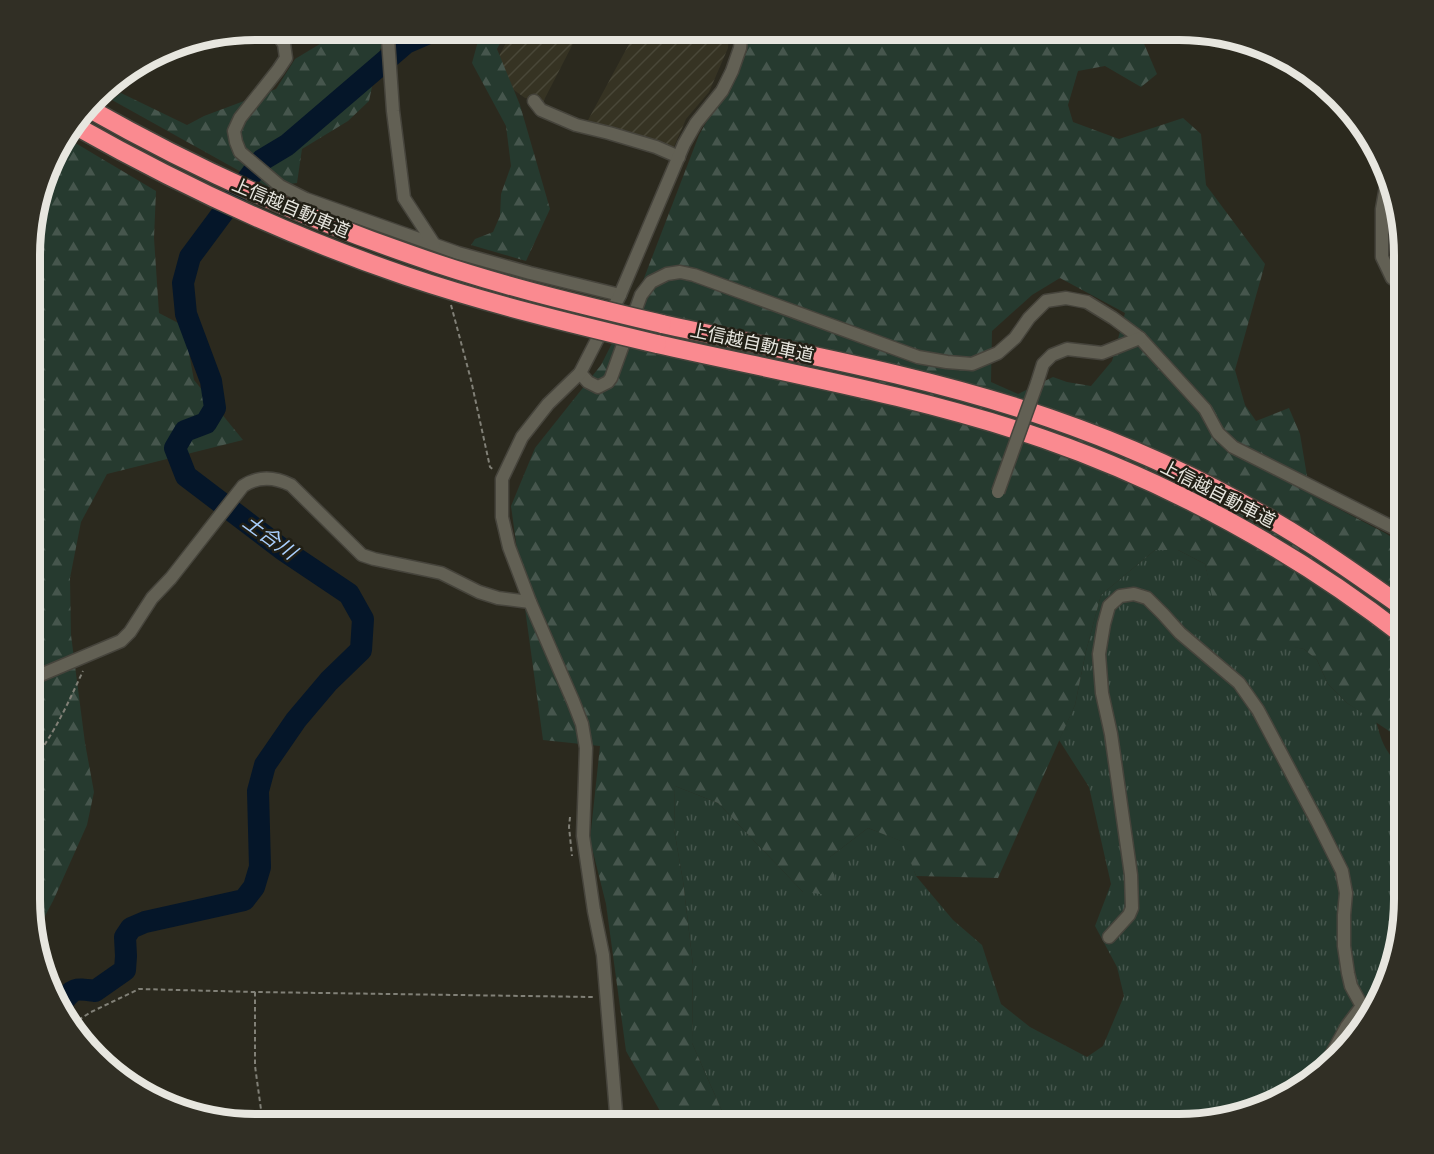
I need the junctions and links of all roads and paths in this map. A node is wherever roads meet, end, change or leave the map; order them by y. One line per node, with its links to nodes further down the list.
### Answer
1 (281, 40): 9 (street)
2 (388, 40): 9 (street)
3 (741, 40): 7 (street)
4 (534, 101): 7 (street)
5 (96, 112): 18 (highway, 上信越自動車道, bridge)
6 (82, 129): 20 (highway, 上信越自動車道, bridge)
7 (679, 157): 11 (street)
8 (1385, 195): 10 (street)
9 (434, 244): 11 (street)
10 (1394, 279)
11 (620, 295): 14 (street)
12 (450, 301): 15 (path)
13 (1140, 339): 14 (street); 16 (street, bridge); 17 (street)
14 (580, 373): 15 (street)
15 (502, 479): 19 (street)
16 (998, 492)
17 (1394, 528)
18 (1393, 601)
19 (530, 602): 21 (street); 24 (street)
20 (1393, 628)
21 (93, 652): 22 (street); 23 (path)
22 (41, 675)
23 (41, 751)
24 (584, 802): 25 (path); 34 (street)
25 (574, 864)
26 (1109, 937): 29 (street)
27 (255, 992): 28 (path); 31 (path); 33 (path)
28 (593, 997)
29 (1363, 1008)
30 (1358, 1017): 32 (street)
31 (78, 1020)
32 (1338, 1042)
33 (261, 1114)
34 (616, 1114)

